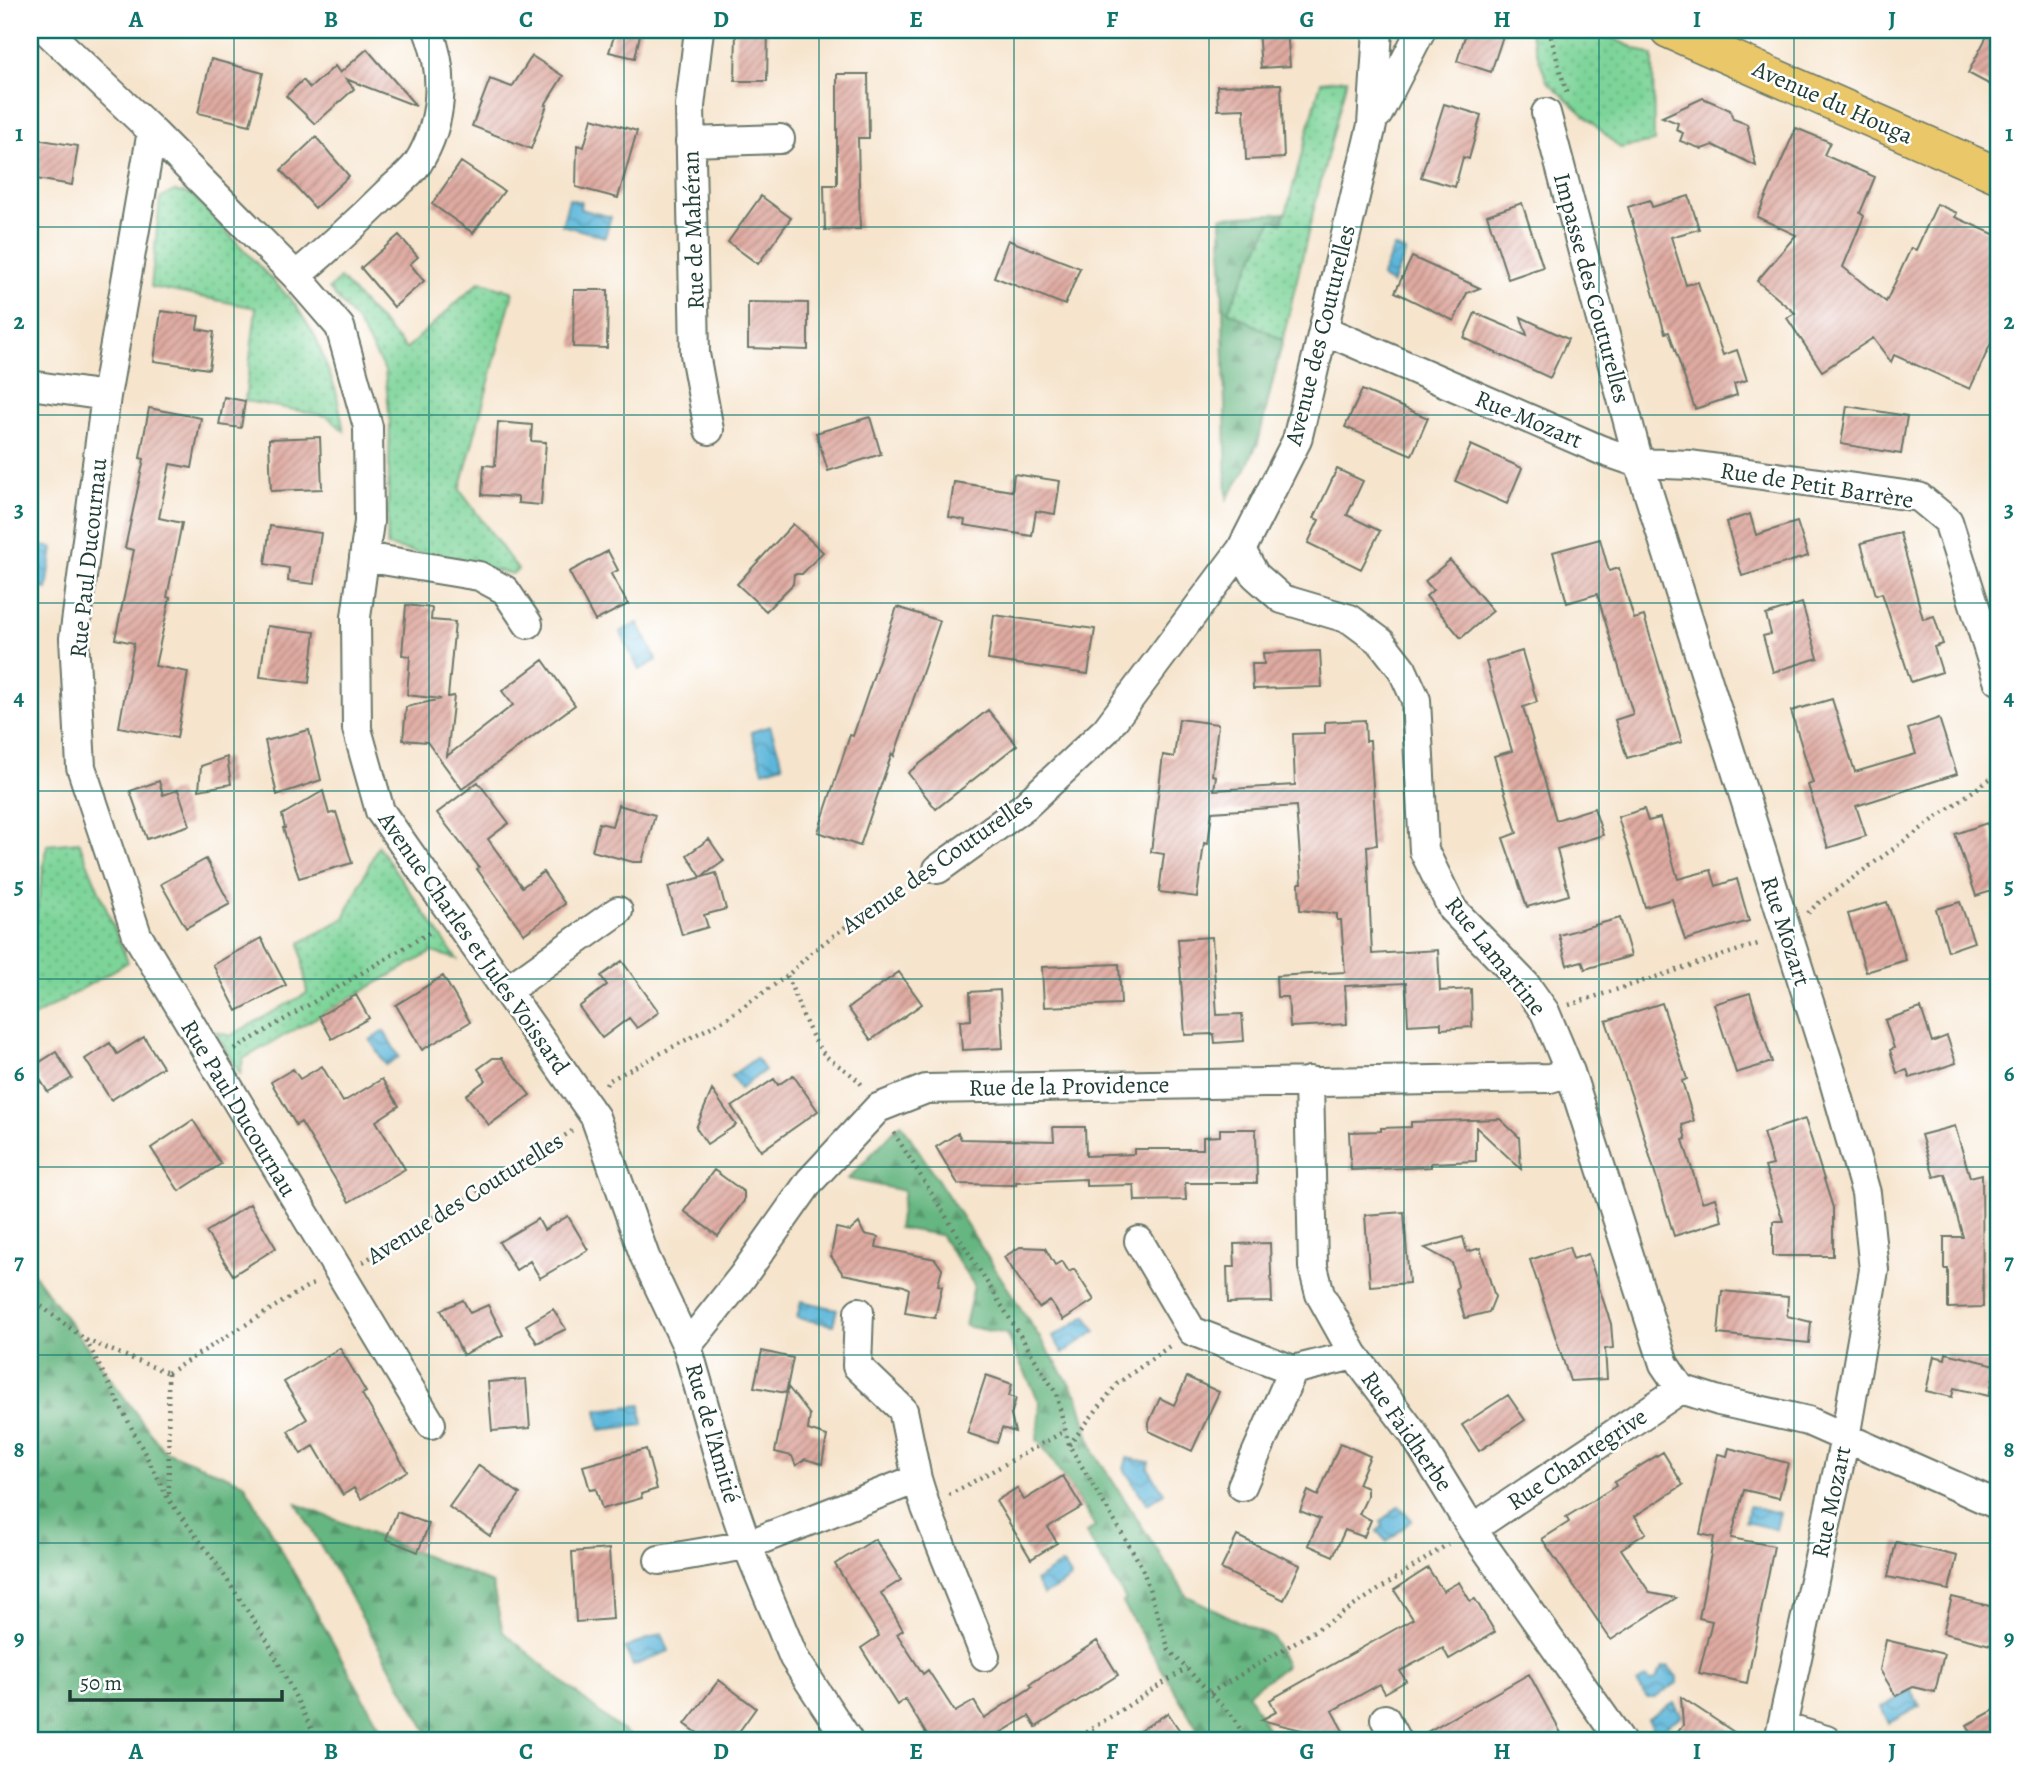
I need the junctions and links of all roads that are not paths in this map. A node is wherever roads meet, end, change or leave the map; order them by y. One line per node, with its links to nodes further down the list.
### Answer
1 (46, 30): 9 (street)
2 (428, 30): 13 (street)
3 (699, 30): 11 (street, Rue de Mahéran)
4 (1378, 30): 8 (street, Avenue des Couturelles)
5 (1421, 30): 8 (street, Avenue des Couturelles)
6 (1668, 30): 12 (main road, Avenue du Houga)
7 (1546, 113): 18 (street, Impasse des Couturelles)
8 (1372, 125): 14 (street, Avenue des Couturelles)
9 (152, 131): 13 (street, Avenue Charles et Jules Voissard); 16 (street, Rue Paul Ducournau)
10 (780, 139): 11 (street)
11 (690, 142): 17 (street, Rue de Mahéran)
12 (1998, 175)
13 (296, 276): 20 (street, Avenue Charles et Jules Voissard)
14 (1324, 330): 18 (street, Rue Mozart); 19 (street, Avenue des Couturelles)
15 (30, 385): 16 (street)
16 (106, 396): 35 (street, Rue Paul Ducournau)
17 (709, 430)
18 (1639, 463): 22 (street, Rue de Petit Barrère); 36 (street, Rue Mozart)
19 (1241, 550): 23 (street, Avenue des Couturelles); 26 (street, Rue Lamartine)
20 (364, 556): 21 (street); 25 (street, Avenue Charles et Jules Voissard)
21 (528, 624)
22 (1998, 680)
23 (938, 869)
24 (618, 911): 25 (street)
25 (506, 991): 28 (street, Avenue Charles et Jules Voissard)
26 (1570, 1072): 27 (street, Rue de la Providence); 34 (street, Rue Lamartine)
27 (1309, 1081): 31 (street, Rue de la Providence); 32 (street, Rue Faidherbe)
28 (595, 1117): 31 (street, Rue de l'Amitié)
29 (1139, 1241): 33 (street)
30 (859, 1312): 37 (street)
31 (687, 1346): 41 (street, Rue de l'Amitié)
32 (1354, 1355): 33 (street); 40 (street, Rue Faidherbe)
33 (1293, 1370): 38 (street)
34 (1681, 1389): 36 (street); 40 (street, Rue Chantegrive)
35 (431, 1424)
36 (1845, 1438): 39 (street); 44 (street, Rue Mozart)
37 (917, 1479): 41 (street); 43 (street)
38 (1242, 1486)
39 (1998, 1505)
40 (1472, 1528): 45 (street, Rue Faidherbe)
41 (747, 1545): 42 (street); 46 (street, Rue de l'Amitié)
42 (659, 1560)
43 (985, 1656)
44 (1780, 1733): 47 (street)
45 (1618, 1739)
46 (848, 1740)
47 (1826, 1740)

